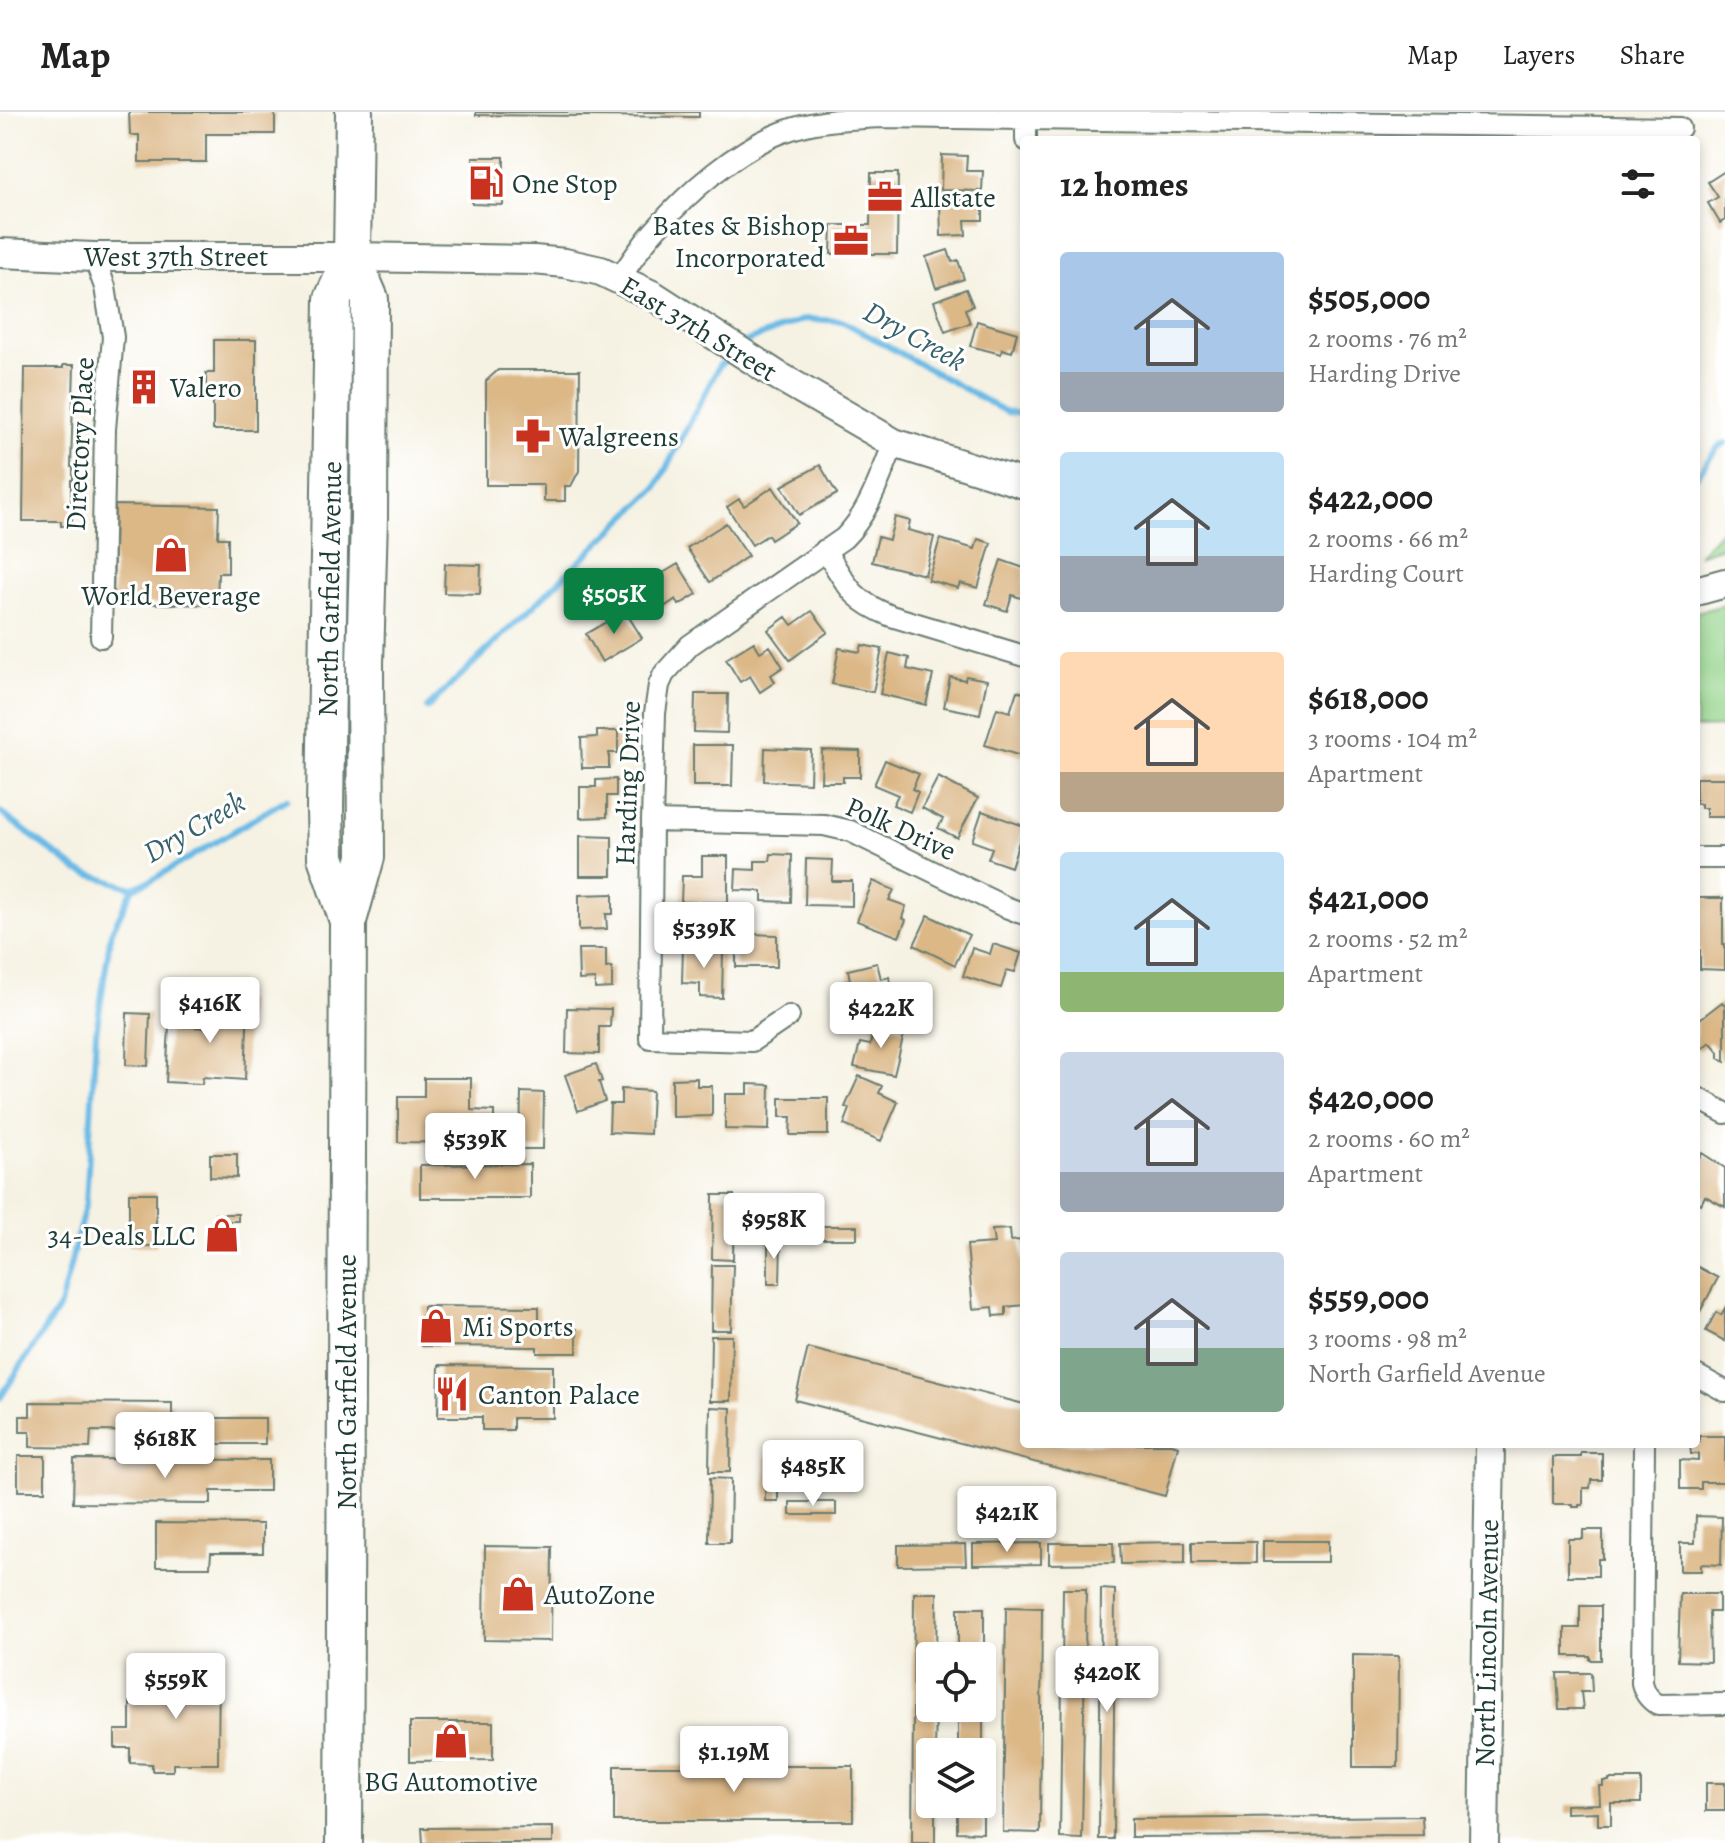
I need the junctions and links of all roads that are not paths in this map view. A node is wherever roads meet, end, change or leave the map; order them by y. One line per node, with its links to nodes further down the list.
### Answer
1 (354, 112): 9 (highway, North Garfield Avenue)
2 (1026, 119): 5 (street); 6 (street); 10 (street)
3 (1501, 126): 4 (street); 5 (street)
4 (1680, 128)
5 (1264, 131)
6 (1026, 136)
7 (0, 253): 8 (main road, West 37th Street)
8 (94, 257): 9 (main road, West 37th Street); 16 (street, Directory Place)
9 (352, 257): 10 (main road, East 37th Street); 30 (highway, North Garfield Avenue)
10 (619, 279): 11 (main road, East 37th Street)
11 (894, 443): 12 (main road, East 37th Street); 13 (street, Harding Drive)
12 (1020, 483)
13 (825, 550): 17 (street); 18 (street, Harding Drive)
14 (1725, 583): 15 (main road)
15 (1700, 590)
16 (101, 637)
17 (1020, 655)
18 (652, 821): 21 (street, Polk Drive); 22 (street, Harding Drive)
19 (1700, 858): 20 (street)
20 (1725, 858)
21 (1020, 912)
22 (789, 1016)
23 (1700, 1099): 24 (street)
24 (1725, 1113)
25 (1700, 1377): 26 (street)
26 (1725, 1391)
27 (1490, 1448): 31 (main road, North Lincoln Avenue)
28 (1644, 1448): 29 (street)
29 (1725, 1704)
30 (344, 1843)
31 (1484, 1843)

